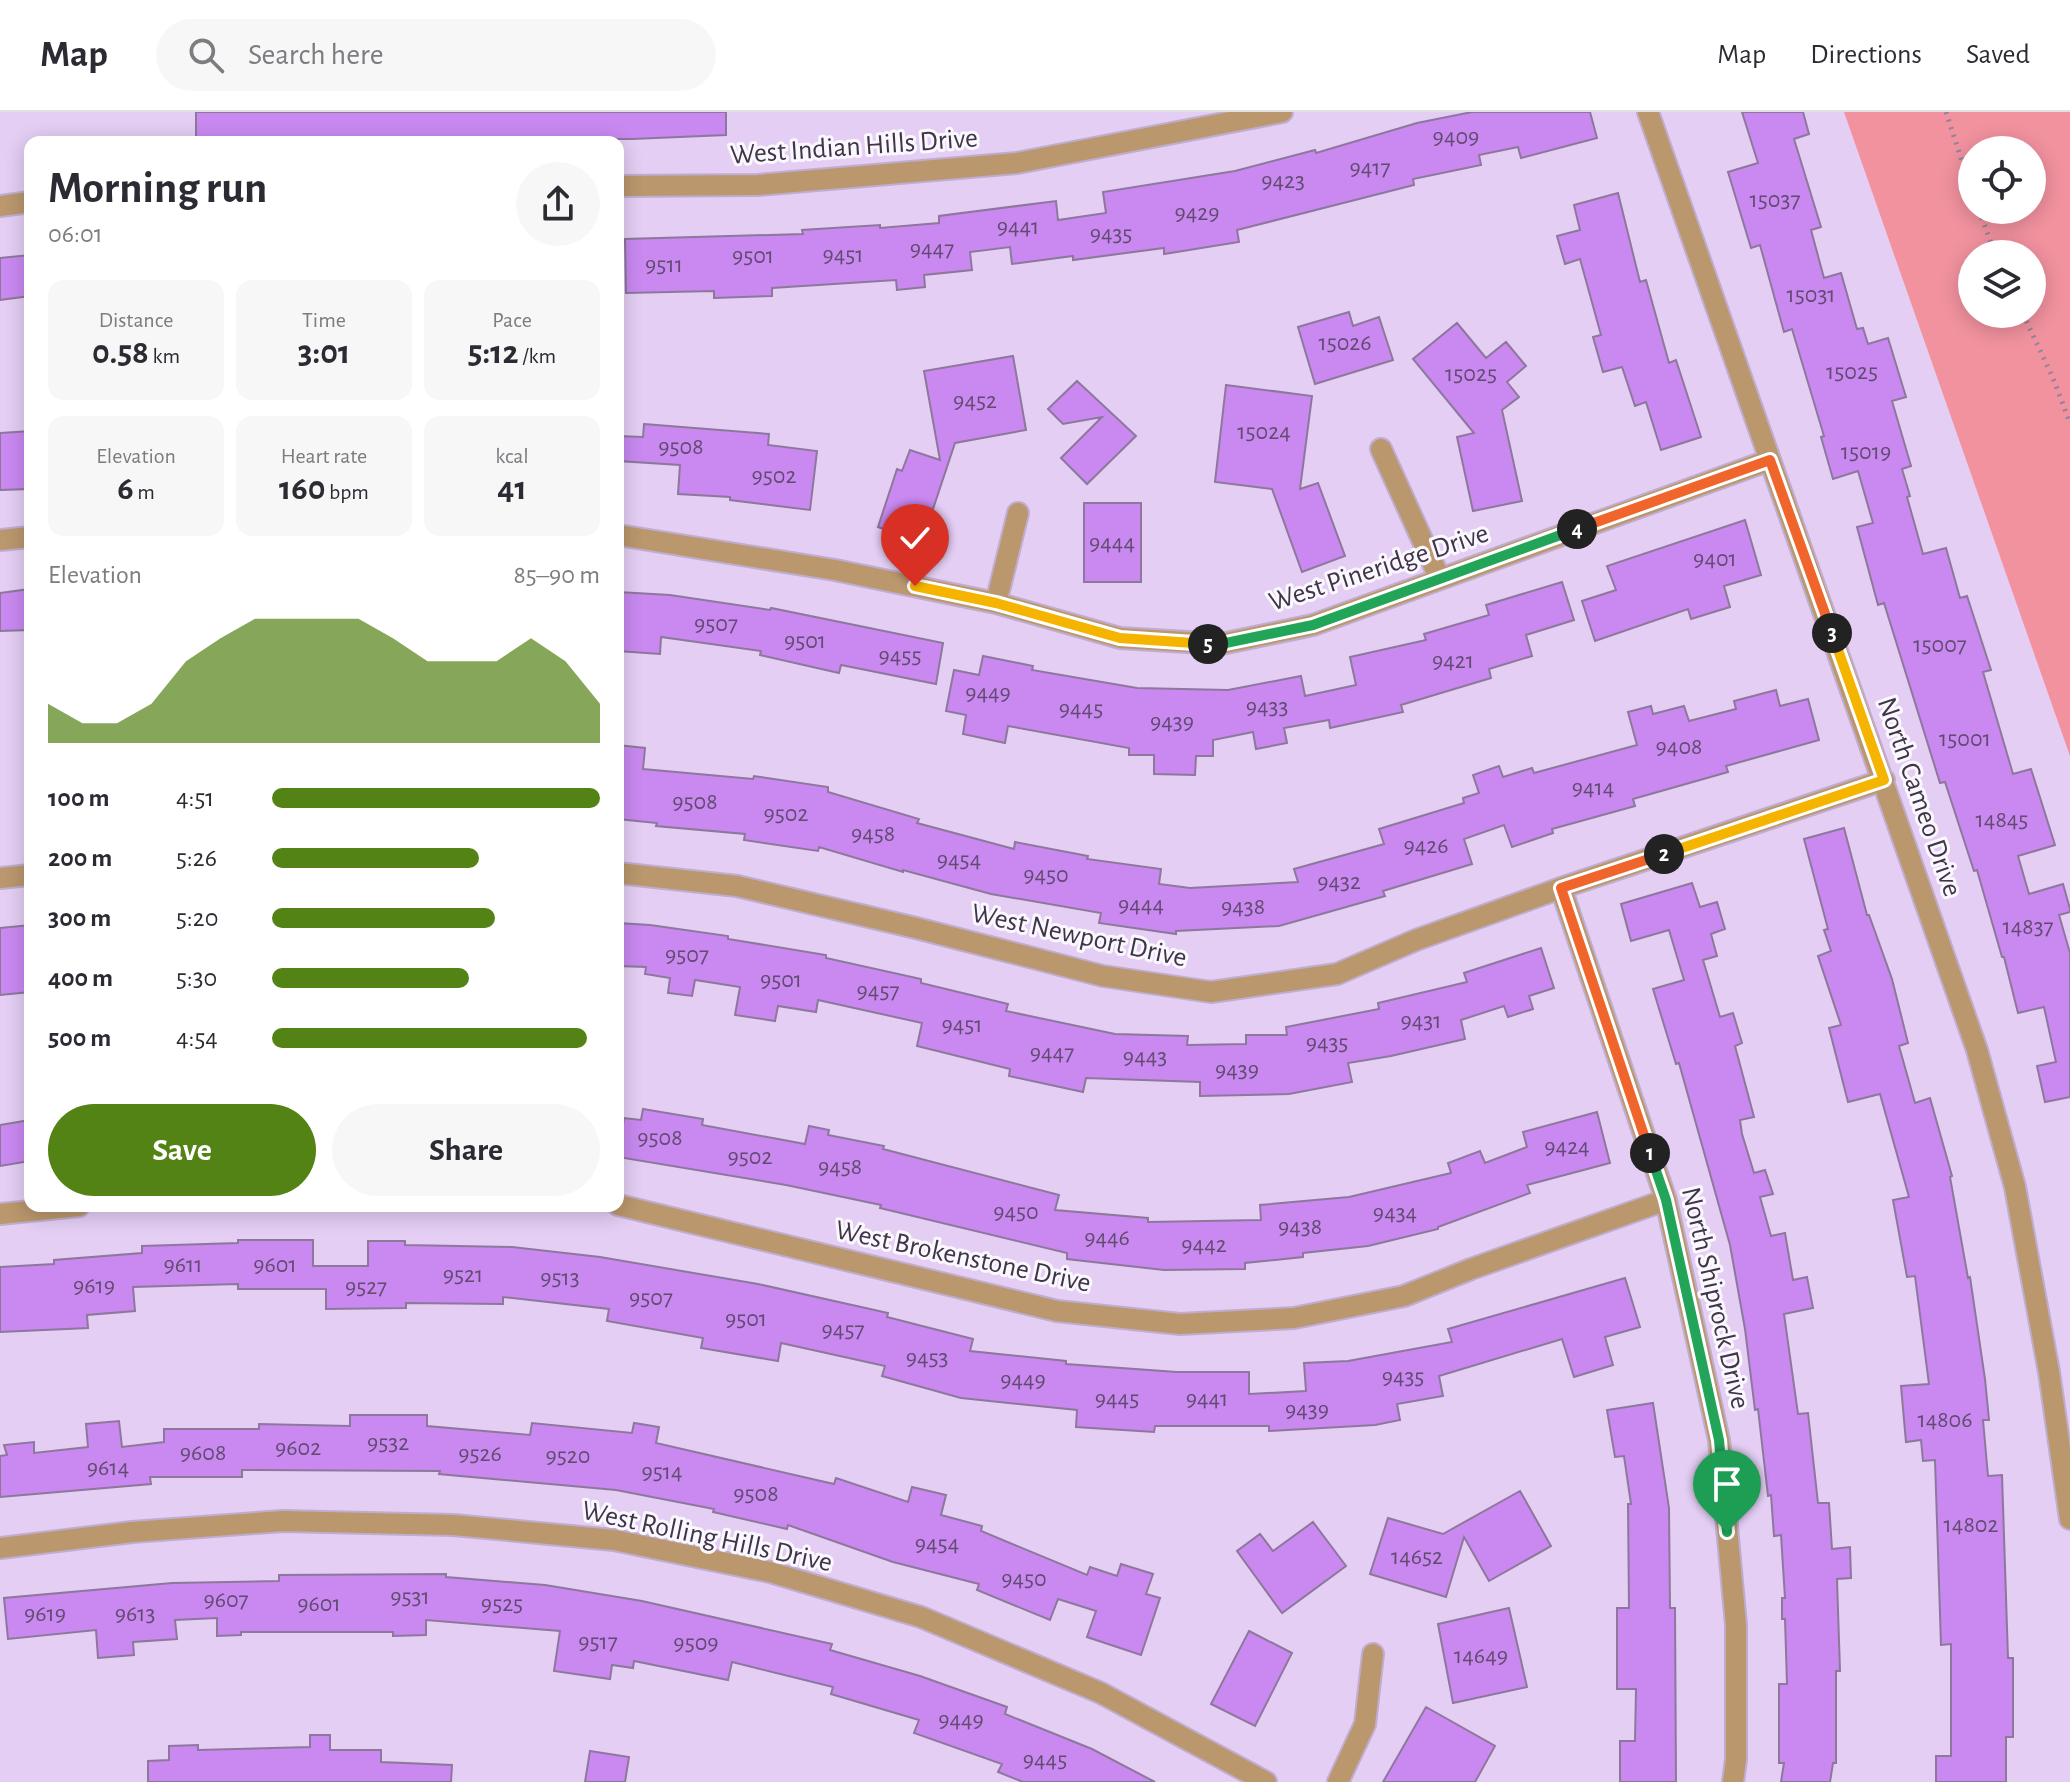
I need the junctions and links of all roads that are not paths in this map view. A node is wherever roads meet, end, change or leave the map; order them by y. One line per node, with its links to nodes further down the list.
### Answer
1 (1282, 112): 3 (street, West Indian Hills Drive)
2 (1648, 112): 7 (street, North Cameo Drive)
3 (624, 186)
4 (24, 203): 5 (street)
5 (0, 206)
6 (1381, 449): 12 (street)
7 (1770, 460): 12 (street, West Pineridge Drive); 14 (street, North Cameo Drive)
8 (1018, 513): 13 (street)
9 (624, 536): 13 (street, West Pineridge Drive)
10 (24, 538): 11 (street)
11 (0, 540)
12 (1440, 579): 13 (street, West Pineridge Drive)
13 (996, 603)
14 (1884, 780): 18 (street, West Newport Drive); 23 (street, North Cameo Drive)
15 (624, 874): 18 (street, West Newport Drive)
16 (24, 876): 17 (street)
17 (0, 878)
18 (1561, 888): 19 (street, North Shiprock Drive)
19 (1666, 1200): 20 (street, West Brokenstone Drive); 28 (street, North Shiprock Drive)
20 (624, 1206)
21 (24, 1212): 22 (street)
22 (0, 1214)
23 (2070, 1519)
24 (0, 1548): 26 (street, West Rolling Hills Drive)
25 (1373, 1654): 27 (street)
26 (1266, 1782)
27 (1338, 1782)
28 (1733, 1782)

